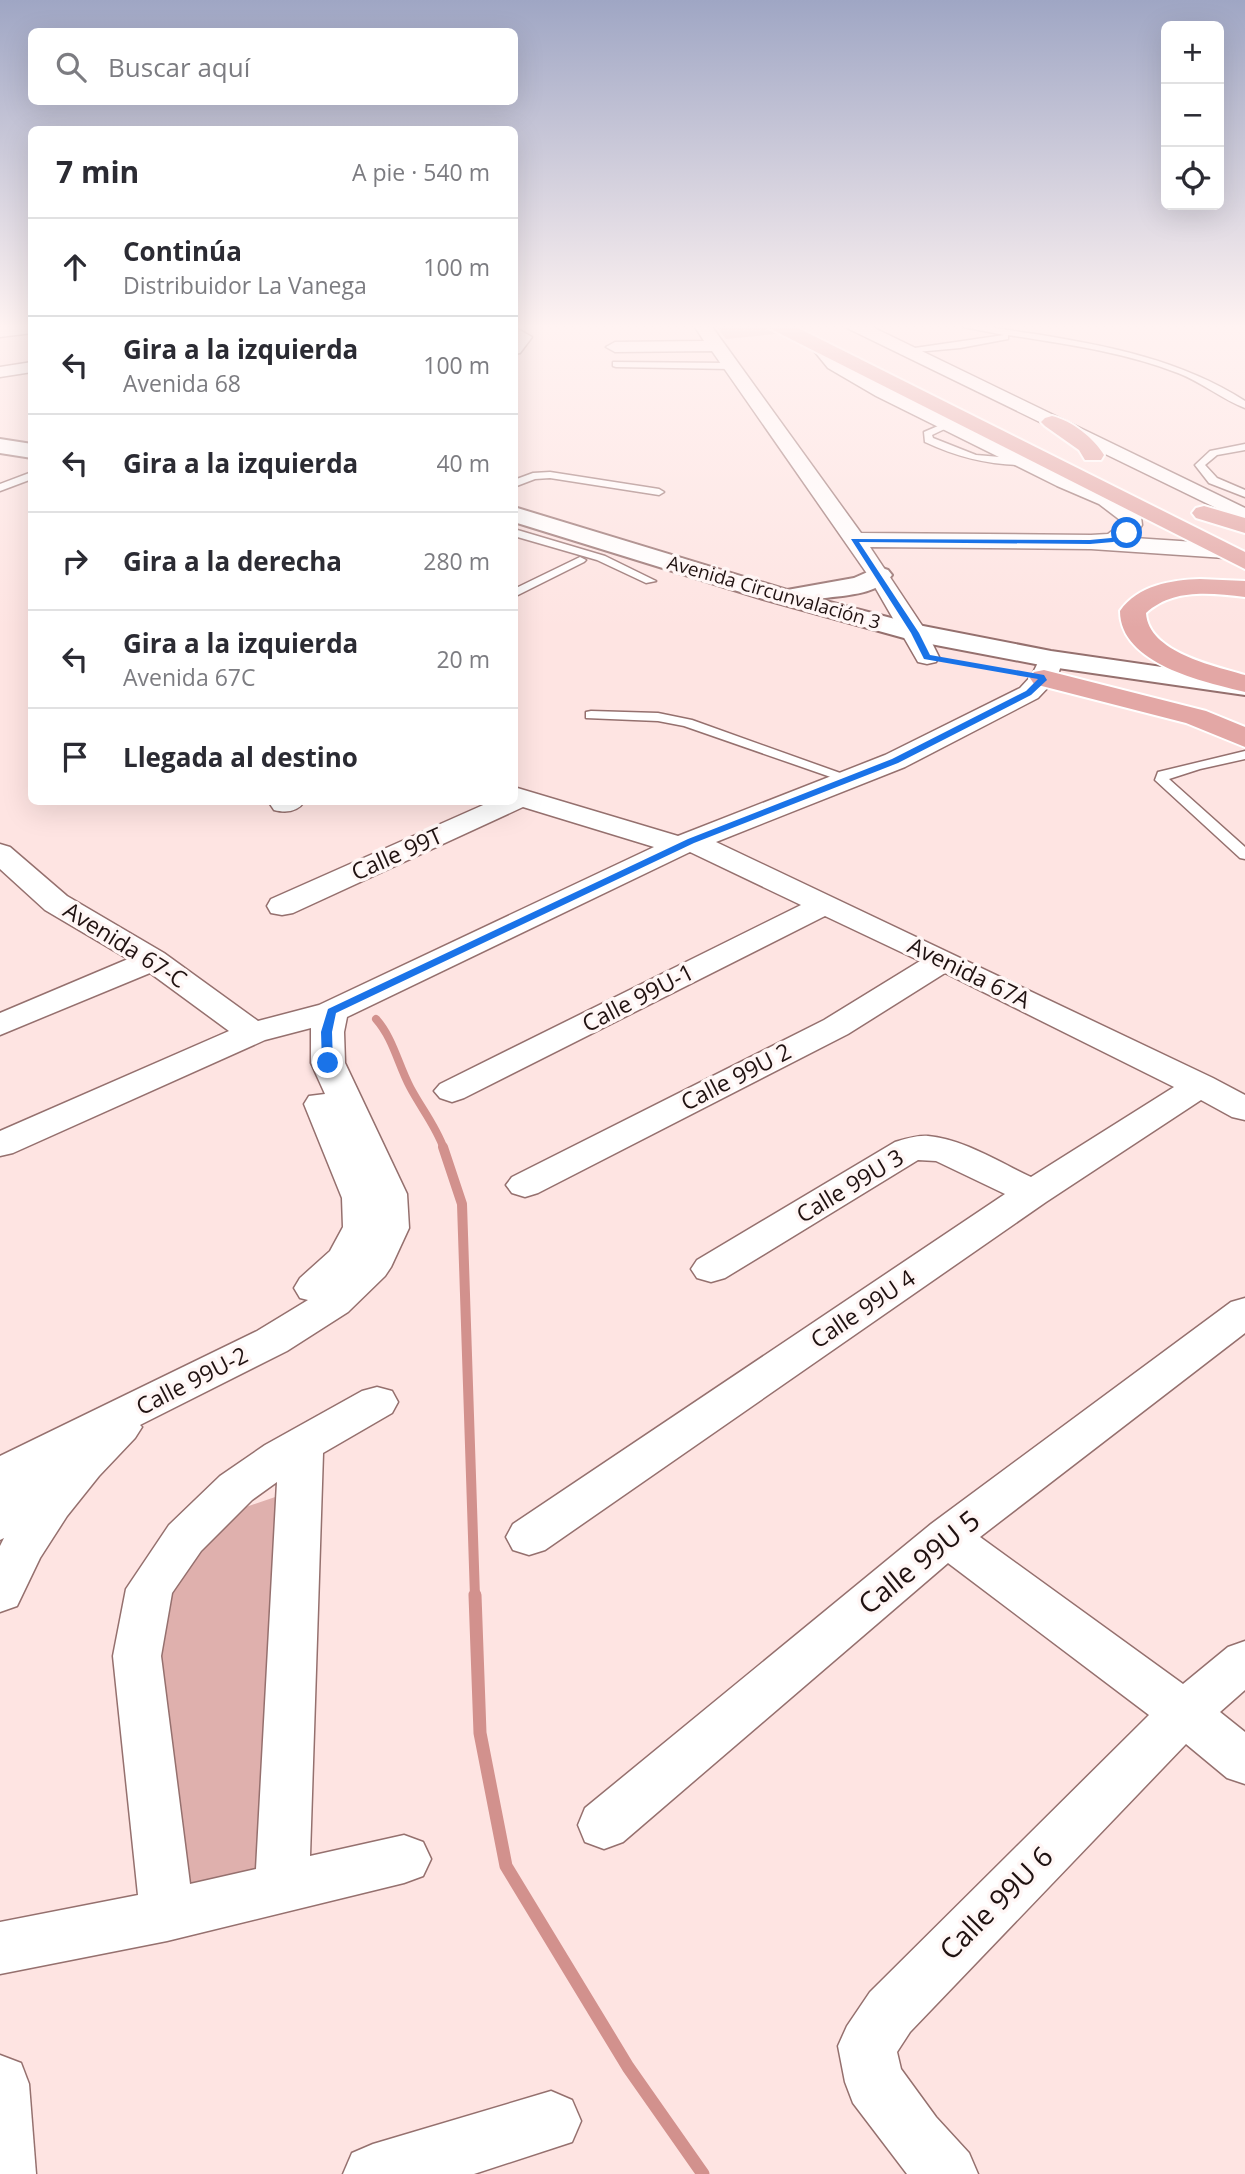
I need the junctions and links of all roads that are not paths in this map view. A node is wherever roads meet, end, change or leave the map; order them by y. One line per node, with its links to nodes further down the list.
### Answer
1 (773, 425): 29 (street)
2 (949, 425): 17 (street)
3 (973, 425): 20 (main road)
4 (1033, 425): 14 (main road)
5 (1057, 425): 14 (main road)
6 (1059, 425): 24 (street)
7 (0, 432): 8 (main road)
8 (28, 436)
9 (0, 439): 10 (lane)
10 (28, 443)
11 (0, 446): 13 (main road)
12 (1245, 447): 21 (lane)
13 (28, 450)
14 (1093, 455): 22 (main road)
15 (28, 477): 18 (lane)
16 (518, 482): 19 (lane)
17 (1064, 482): 20 (main road)
18 (0, 488)
19 (659, 492)
20 (1102, 492): 31 (street); 32 (main road)
21 (1245, 494)
22 (1203, 513): 26 (main road); 28 (main road)
23 (518, 515): 35 (main road, Avenida Circunvalación 3)
24 (1245, 516)
25 (518, 521): 35 (lane)
26 (1245, 526)
27 (518, 533): 37 (lane)
28 (1245, 534)
29 (853, 540): 31 (street); 36 (street)
30 (518, 541): 33 (main road, Avenida Circunvalación 3)
31 (1090, 542): 32 (street)
32 (1225, 551): 34 (main road)
33 (580, 560): 37 (main road, Avenida Circunvalación 3); 39 (lane)
34 (1245, 562)
35 (673, 564): 40 (main road, Avenida Circunvalación 3)
36 (878, 575): 40 (main road); 41 (street)
37 (650, 581): 42 (main road, Avenida Circunvalación 3)
38 (1245, 589): 44 (main road)
39 (518, 592)
40 (772, 594): 41 (main road, Avenida Circunvalación 3)
41 (915, 633): 42 (street); 43 (main road, Avenida Circunvalación 3)
42 (927, 657): 43 (main road, Avenida Circunvalación 3)
43 (1047, 668): 44 (main road, Avenida Circunvalación 3); 45 (main road, Avenida Circunvalación 3); 47 (main road); 51 (street)
44 (1245, 685)
45 (1245, 708)
46 (591, 715): 51 (lane)
47 (1245, 738)
48 (1245, 755): 49 (lane)
49 (1197, 765): 50 (lane); 56 (lane)
50 (1245, 765)
51 (850, 779): 54 (street)
52 (518, 800): 54 (street, Avenida 67A)
53 (503, 805): 58 (street, Calle 99T)
54 (686, 843): 57 (street, Avenida 67A); 61 (street)
55 (0, 853): 59 (street, Avenida 67-C)
56 (1245, 855)
57 (824, 905): 60 (street, Avenida 67A); 65 (street, Calle 99U-1)
58 (282, 906)
59 (153, 960): 62 (street); 63 (street, Avenida 67-C)
60 (943, 961): 64 (street, Avenida 67A); 68 (street, Calle 99U 2)
61 (331, 1012): 63 (street); 73 (street, Calle 99U-2)
62 (0, 1025)
63 (253, 1033): 67 (street)
64 (1201, 1085): 66 (street, Avenida 67A); 69 (street, Calle 99U 4)
65 (452, 1091)
66 (1245, 1109)
67 (0, 1146)
68 (524, 1185)
69 (1033, 1193): 70 (street, Calle 99U 3); 79 (street, Calle 99U 4)
70 (711, 1269)
71 (1245, 1312): 80 (street, Calle 99U 5)
72 (377, 1402): 74 (street)
73 (123, 1403): 75 (street); 76 (street, Calle 99U-2); 81 (street)
74 (301, 1446): 87 (street); 88 (street)
75 (54, 1449): 77 (street); 78 (street)
76 (0, 1450)
77 (0, 1475)
78 (0, 1522)
79 (529, 1537)
80 (947, 1537): 83 (street); 85 (street, Calle 99U 5)
81 (0, 1593)
82 (1245, 1661): 83 (street, Calle 99U 6)
83 (1184, 1713): 84 (street); 94 (street, Calle 99U 6)
84 (1245, 1762)
85 (604, 1825)
86 (404, 1859): 87 (street)
87 (282, 1888): 88 (street)
88 (167, 1914): 89 (street)
89 (0, 1948)
90 (0, 2084): 93 (street)
91 (551, 2121): 92 (street)
92 (405, 2169)
93 (6, 2174)
94 (948, 2174)

